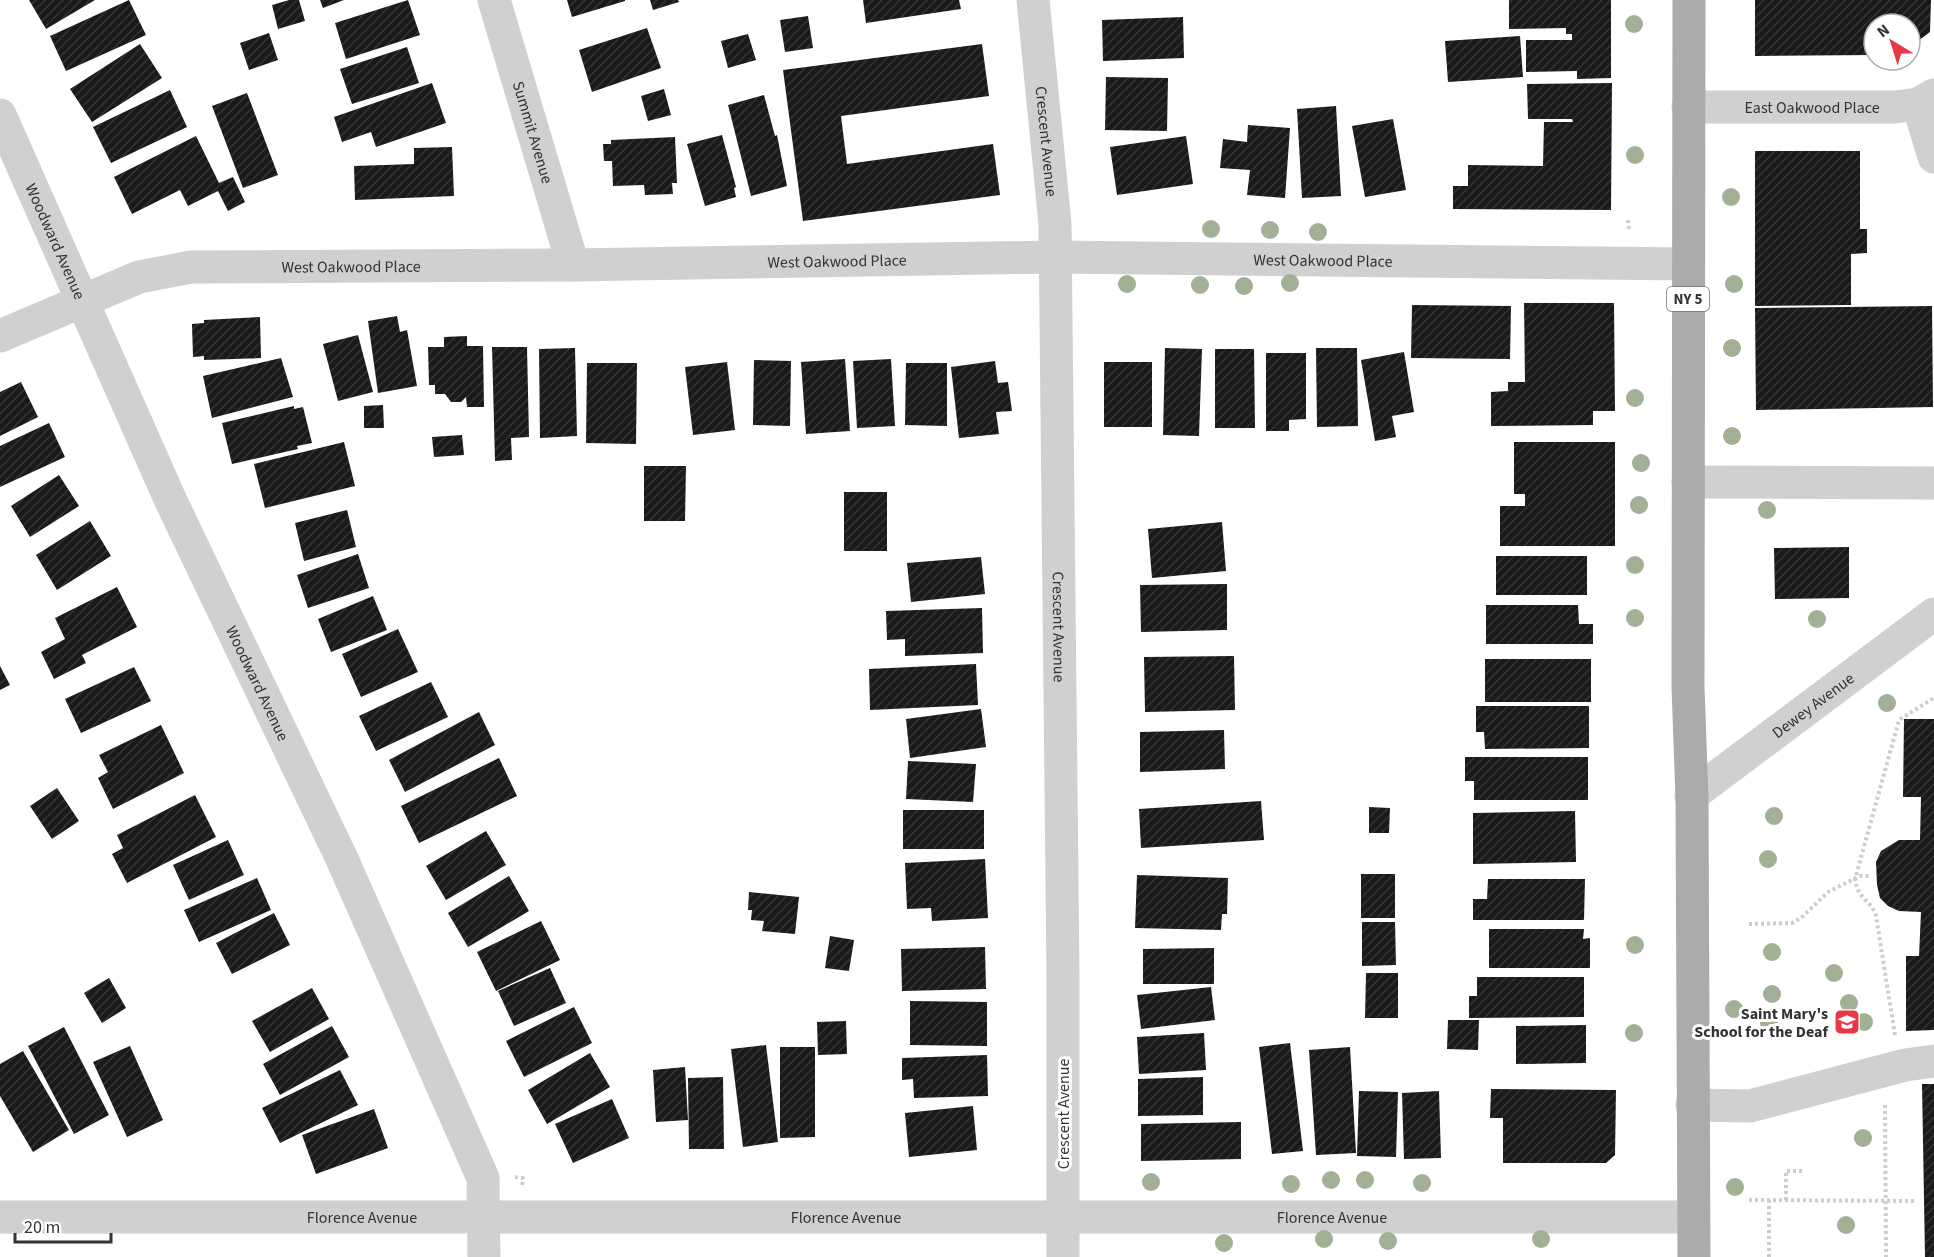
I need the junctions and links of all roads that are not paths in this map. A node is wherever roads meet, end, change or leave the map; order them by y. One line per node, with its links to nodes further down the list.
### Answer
1 (494, 0): 10 (street, Summit Avenue)
2 (1033, 0): 8 (street, Crescent Avenue)
3 (1689, 0): 5 (main road, NY 5)
4 (1926, 100): 5 (street, East Oakwood Place); 7 (street)
5 (1688, 107): 9 (main road, NY 5)
6 (0, 115): 11 (street, Woodward Avenue)
7 (1934, 157)
8 (1054, 257): 9 (street, West Oakwood Place); 10 (street, West Oakwood Place); 21 (street, Crescent Avenue)
9 (1688, 264): 13 (main road, NY 5)
10 (573, 265): 11 (street, West Oakwood Place)
11 (84, 299): 12 (street, West Oakwood Place); 19 (street, Woodward Avenue)
12 (0, 336)
13 (1688, 482): 14 (street); 16 (main road, NY 5)
14 (1934, 483)
15 (1934, 614): 16 (street, Dewey Avenue)
16 (1691, 796): 18 (main road, NY 5)
17 (1934, 1061): 18 (street)
18 (1692, 1106): 22 (main road, NY 5)
19 (484, 1216): 20 (street, Florence Avenue); 21 (street, Florence Avenue); 23 (street, Woodward Avenue)
20 (0, 1217)
21 (1063, 1217): 22 (street, Florence Avenue); 24 (street, Crescent Avenue)
22 (1694, 1217): 25 (main road, NY 5)
23 (484, 1257)
24 (1063, 1257)
25 (1694, 1257)

